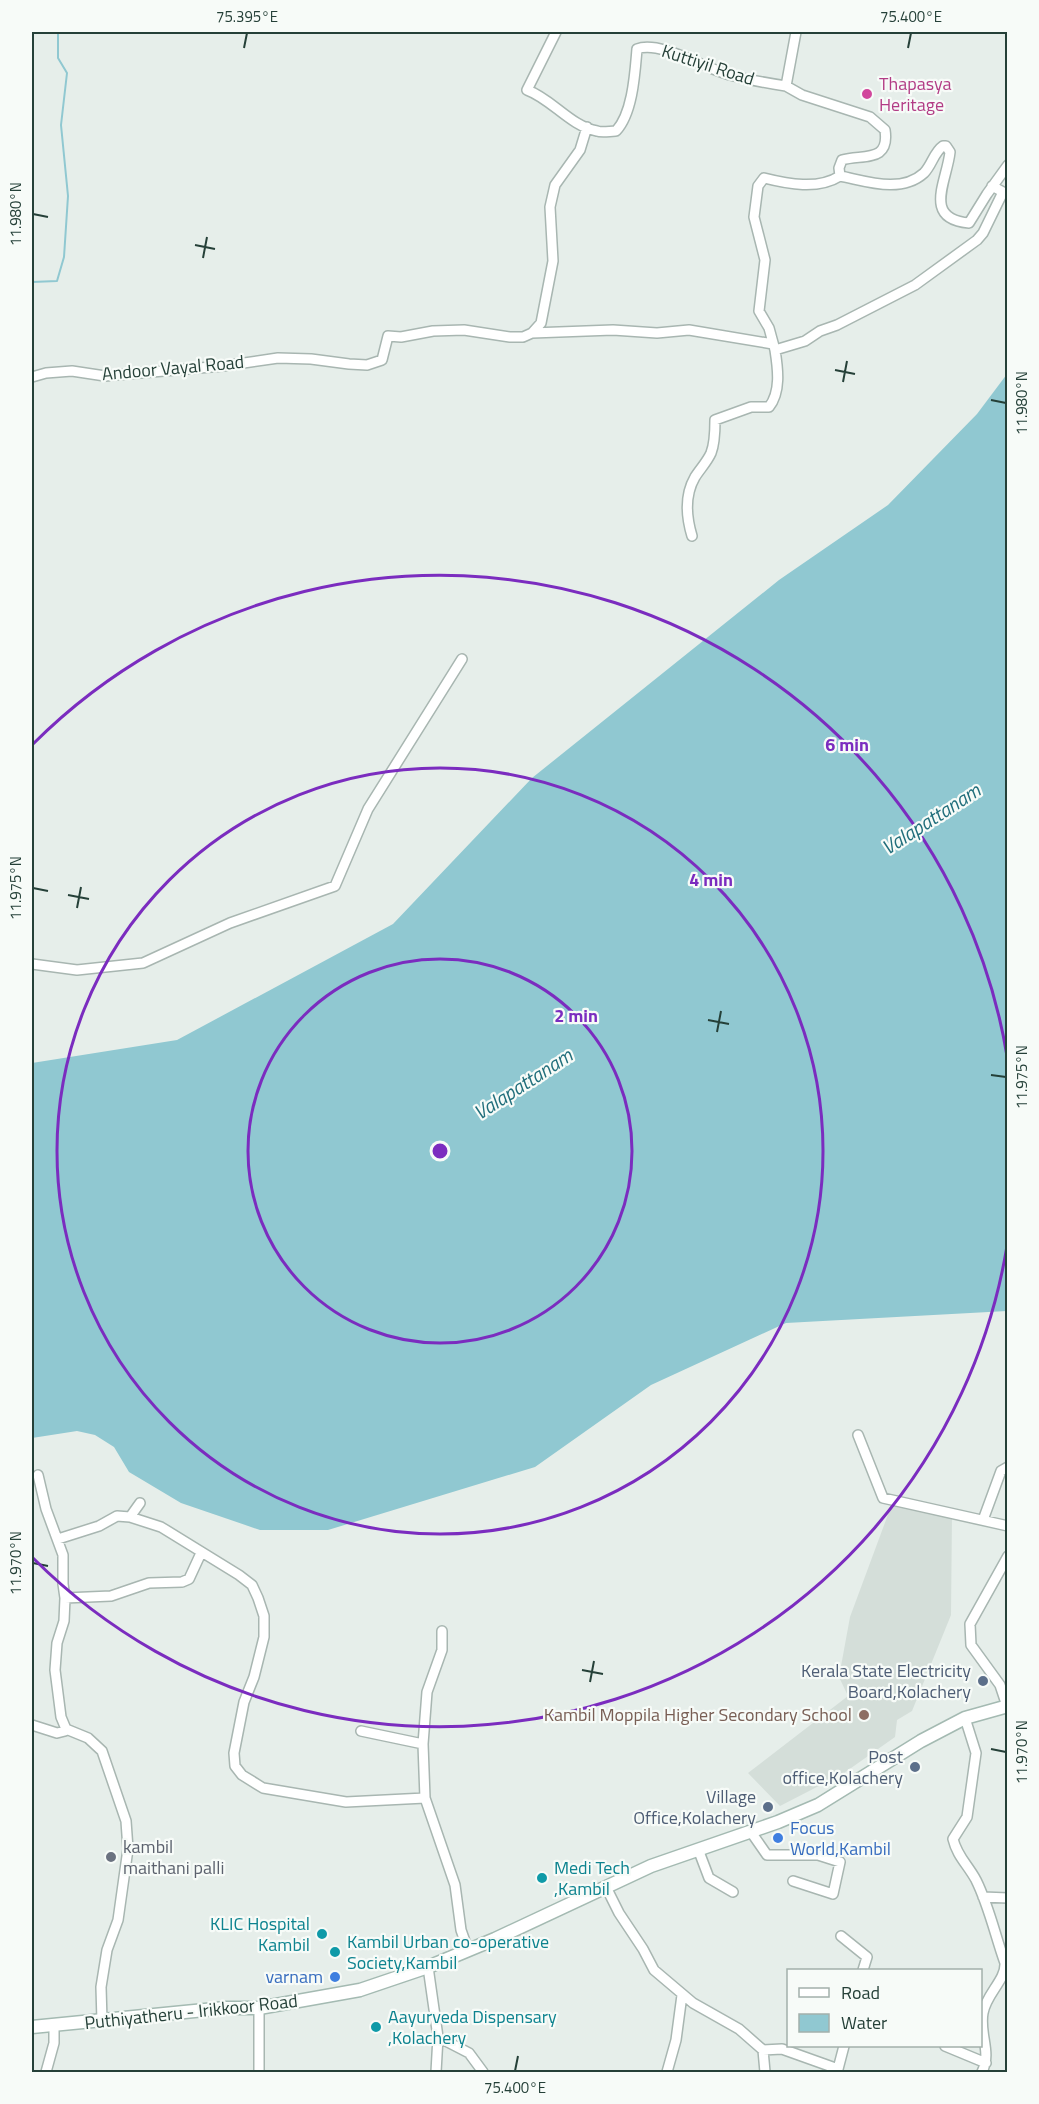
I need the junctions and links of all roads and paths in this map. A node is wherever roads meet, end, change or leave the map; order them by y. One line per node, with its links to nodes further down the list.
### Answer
1 (556, 32): 4 (street, Kuttiyil Road)
2 (796, 32): 3 (street)
3 (786, 86): 4 (street, Kuttiyil Road); 6 (street)
4 (587, 127): 8 (street)
5 (1008, 165): 7 (street)
6 (840, 176): 7 (street); 9 (street)
7 (992, 186): 9 (street)
8 (532, 333): 9 (street); 10 (street, Andoor Vayal Road)
9 (774, 347): 11 (street)
10 (32, 377)
11 (692, 536)
12 (462, 659): 13 (street)
13 (32, 964)
14 (858, 1435): 19 (street)
15 (1008, 1467): 19 (street)
16 (38, 1475): 21 (street)
17 (140, 1503): 18 (street)
18 (130, 1516): 21 (street); 22 (street)
19 (983, 1520): 20 (street)
20 (1008, 1526)
21 (58, 1539): 24 (street)
22 (201, 1552): 24 (street); 32 (street)
23 (1008, 1556): 26 (street)
24 (65, 1598): 29 (street)
25 (442, 1631): 31 (street)
26 (1007, 1706): 27 (main road, Puthiyatheru - Irikkoor Road)
27 (965, 1718): 33 (main road, Puthiyatheru - Irikkoor Road); 38 (street)
28 (32, 1725): 29 (street)
29 (66, 1729): 47 (street)
30 (361, 1731): 31 (street)
31 (423, 1744): 32 (street)
32 (425, 1798): 41 (street)
33 (751, 1832): 34 (main road, Puthiyatheru - Irikkoor Road); 35 (street)
34 (698, 1849): 36 (main road, Puthiyatheru - Irikkoor Road); 37 (street)
35 (793, 1881)
36 (606, 1887): 41 (main road, Puthiyatheru - Irikkoor Road); 44 (street)
37 (733, 1892)
38 (983, 1897): 39 (street); 46 (street)
39 (1008, 1898)
40 (841, 1936): 42 (street)
41 (468, 1950): 43 (main road, Puthiyatheru - Irikkoor Road)
42 (864, 1969)
43 (428, 1972): 45 (main road, Puthiyatheru - Irikkoor Road); 51 (street)
44 (682, 1995): 54 (street); 61 (street)
45 (259, 2008): 47 (main road, Puthiyatheru - Irikkoor Road); 58 (street)
46 (982, 2016)
47 (102, 2021): 48 (main road, Puthiyatheru - Irikkoor Road)
48 (54, 2026): 49 (main road, Puthiyatheru - Irikkoor Road); 57 (street)
49 (32, 2027)
50 (982, 2030): 55 (street)
51 (438, 2037): 59 (street); 60 (street)
52 (844, 2047): 56 (street)
53 (947, 2047): 55 (street)
54 (763, 2050): 56 (street); 62 (street)
55 (986, 2063): 63 (street)
56 (838, 2071)
57 (46, 2073)
58 (260, 2073)
59 (436, 2073)
60 (483, 2073)
61 (667, 2073)
62 (765, 2073)
63 (982, 2073)

